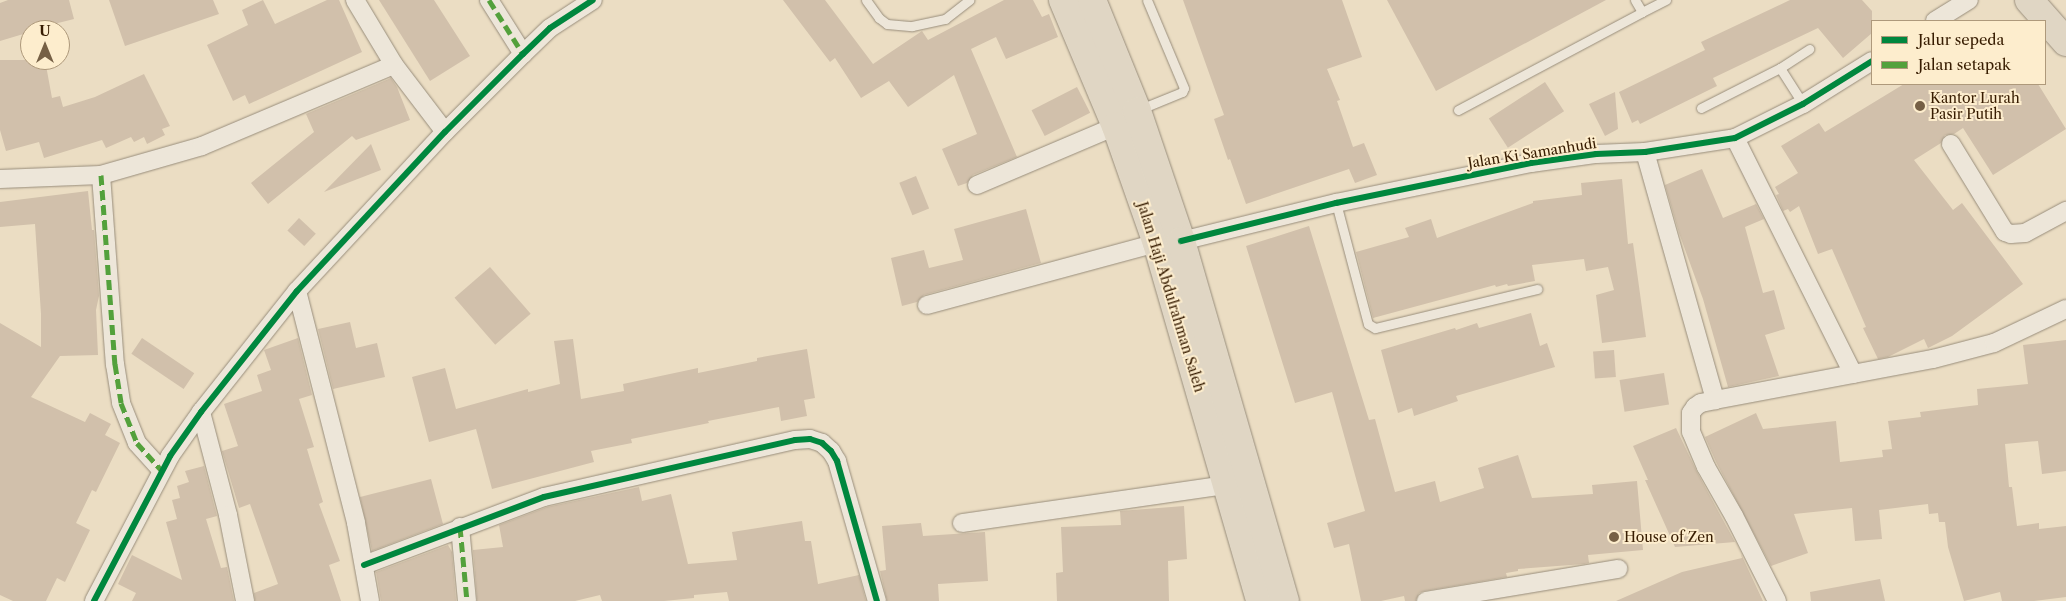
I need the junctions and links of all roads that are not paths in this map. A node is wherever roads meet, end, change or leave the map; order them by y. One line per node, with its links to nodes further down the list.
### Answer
1 (355, 0): 19 (street)
2 (489, 0): 17 (street)
3 (593, 0): 17 (street)
4 (866, 0): 5 (lane)
5 (969, 0)
6 (1062, 0): 24 (highway, Jalan Haji Abdulrahman Saleh)
7 (1092, 0): 24 (highway, Jalan Haji Abdulrahman Saleh)
8 (1148, 0): 24 (lane)
9 (1635, 0): 13 (lane)
10 (1666, 0): 13 (lane)
11 (1969, 0): 14 (street)
12 (2029, 0): 15 (highway)
13 (1642, 12): 23 (lane)
14 (1937, 20)
15 (2066, 42)
16 (1809, 49): 20 (lane)
17 (523, 54): 25 (street)
18 (1871, 61): 21 (street, Jalan Ki Samanhudi)
19 (394, 64): 25 (street); 29 (street)
20 (1780, 68): 21 (lane); 22 (lane)
21 (1803, 104): 26 (street, Jalan Ki Samanhudi)
22 (1701, 108)
23 (1458, 110)
24 (1126, 118): 31 (street); 34 (highway, Jalan Haji Abdulrahman Saleh)
25 (445, 132): 36 (street)
26 (1735, 138): 28 (street, Jalan Ki Samanhudi); 39 (street)
27 (1951, 144): 33 (street)
28 (1645, 152): 32 (street, Jalan Ki Samanhudi); 40 (street)
29 (101, 175): 30 (street); 42 (street)
30 (0, 179)
31 (977, 185)
32 (1336, 203): 34 (street, Jalan Ki Samanhudi); 35 (lane)
33 (2066, 211)
34 (1169, 242): 37 (street, Jalan Ki Samanhudi); 43 (highway, Jalan Haji Abdulrahman Saleh); 54 (highway, Jalan Haji Abdulrahman Saleh)
35 (1537, 289)
36 (296, 291): 41 (street); 46 (street)
37 (927, 305)
38 (2066, 309): 39 (street)
39 (1854, 374): 40 (street)
40 (1715, 400): 56 (street)
41 (201, 412): 42 (street); 49 (street)
42 (161, 470): 48 (street)
43 (1226, 485): 44 (street); 53 (highway, Jalan Haji Abdulrahman Saleh)
44 (962, 523)
45 (460, 528): 46 (street); 51 (street); 52 (street)
46 (364, 565): 50 (street)
47 (1618, 569): 55 (street)
48 (94, 601)
49 (245, 601)
50 (370, 601)
51 (467, 601)
52 (877, 601)
53 (1260, 601)
54 (1285, 601)
55 (1426, 601)
56 (1777, 601)

